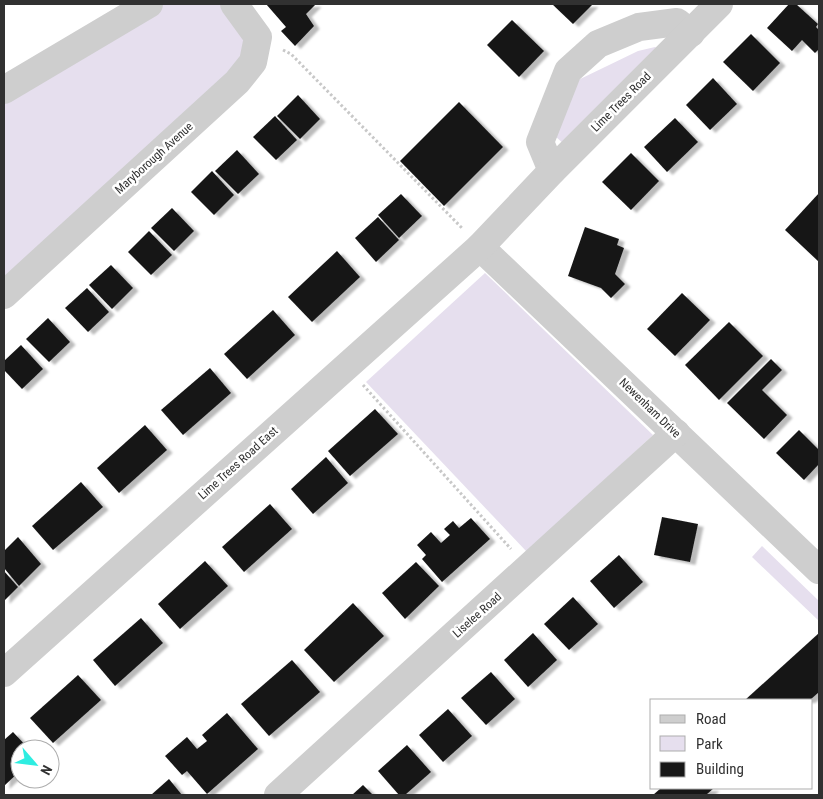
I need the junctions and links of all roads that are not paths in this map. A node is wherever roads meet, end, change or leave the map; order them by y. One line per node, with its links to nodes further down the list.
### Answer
1 (149, 4): 5 (street)
2 (234, 4): 8 (street, Maryborough Avenue)
3 (720, 4): 4 (street, Lime Trees Road)
4 (690, 33): 6 (street, Lime Trees Road); 6 (street)
5 (4, 90)
6 (552, 171): 7 (street, Lime Trees Road)
7 (477, 250): 9 (street, Newenham Drive); 11 (street, Lime Trees Road East)
8 (4, 296)
9 (676, 433): 10 (street, Newenham Drive); 12 (street, Liselee Road)
10 (819, 570)
11 (4, 673)
12 (278, 795)

